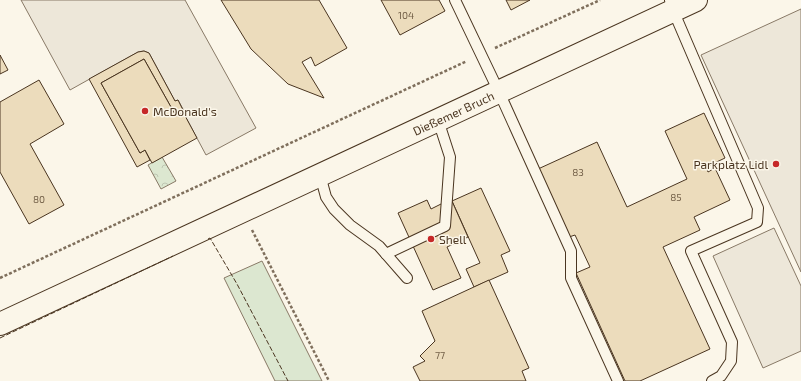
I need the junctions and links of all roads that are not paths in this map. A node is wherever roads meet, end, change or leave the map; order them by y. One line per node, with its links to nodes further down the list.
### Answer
1 (455, 0): 4 (lane)
2 (696, 0): 3 (main road, Dießemer Bruch)
3 (671, 5): 4 (main road, Dießemer Bruch); 11 (lane)
4 (499, 92): 5 (main road, Dießemer Bruch); 10 (lane)
5 (438, 120): 6 (main road, Dießemer Bruch); 7 (lane)
6 (320, 175): 7 (lane); 9 (main road, Dießemer Bruch)
7 (386, 254): 8 (lane)
8 (407, 278)
9 (0, 324)
10 (618, 381)
11 (712, 381)

